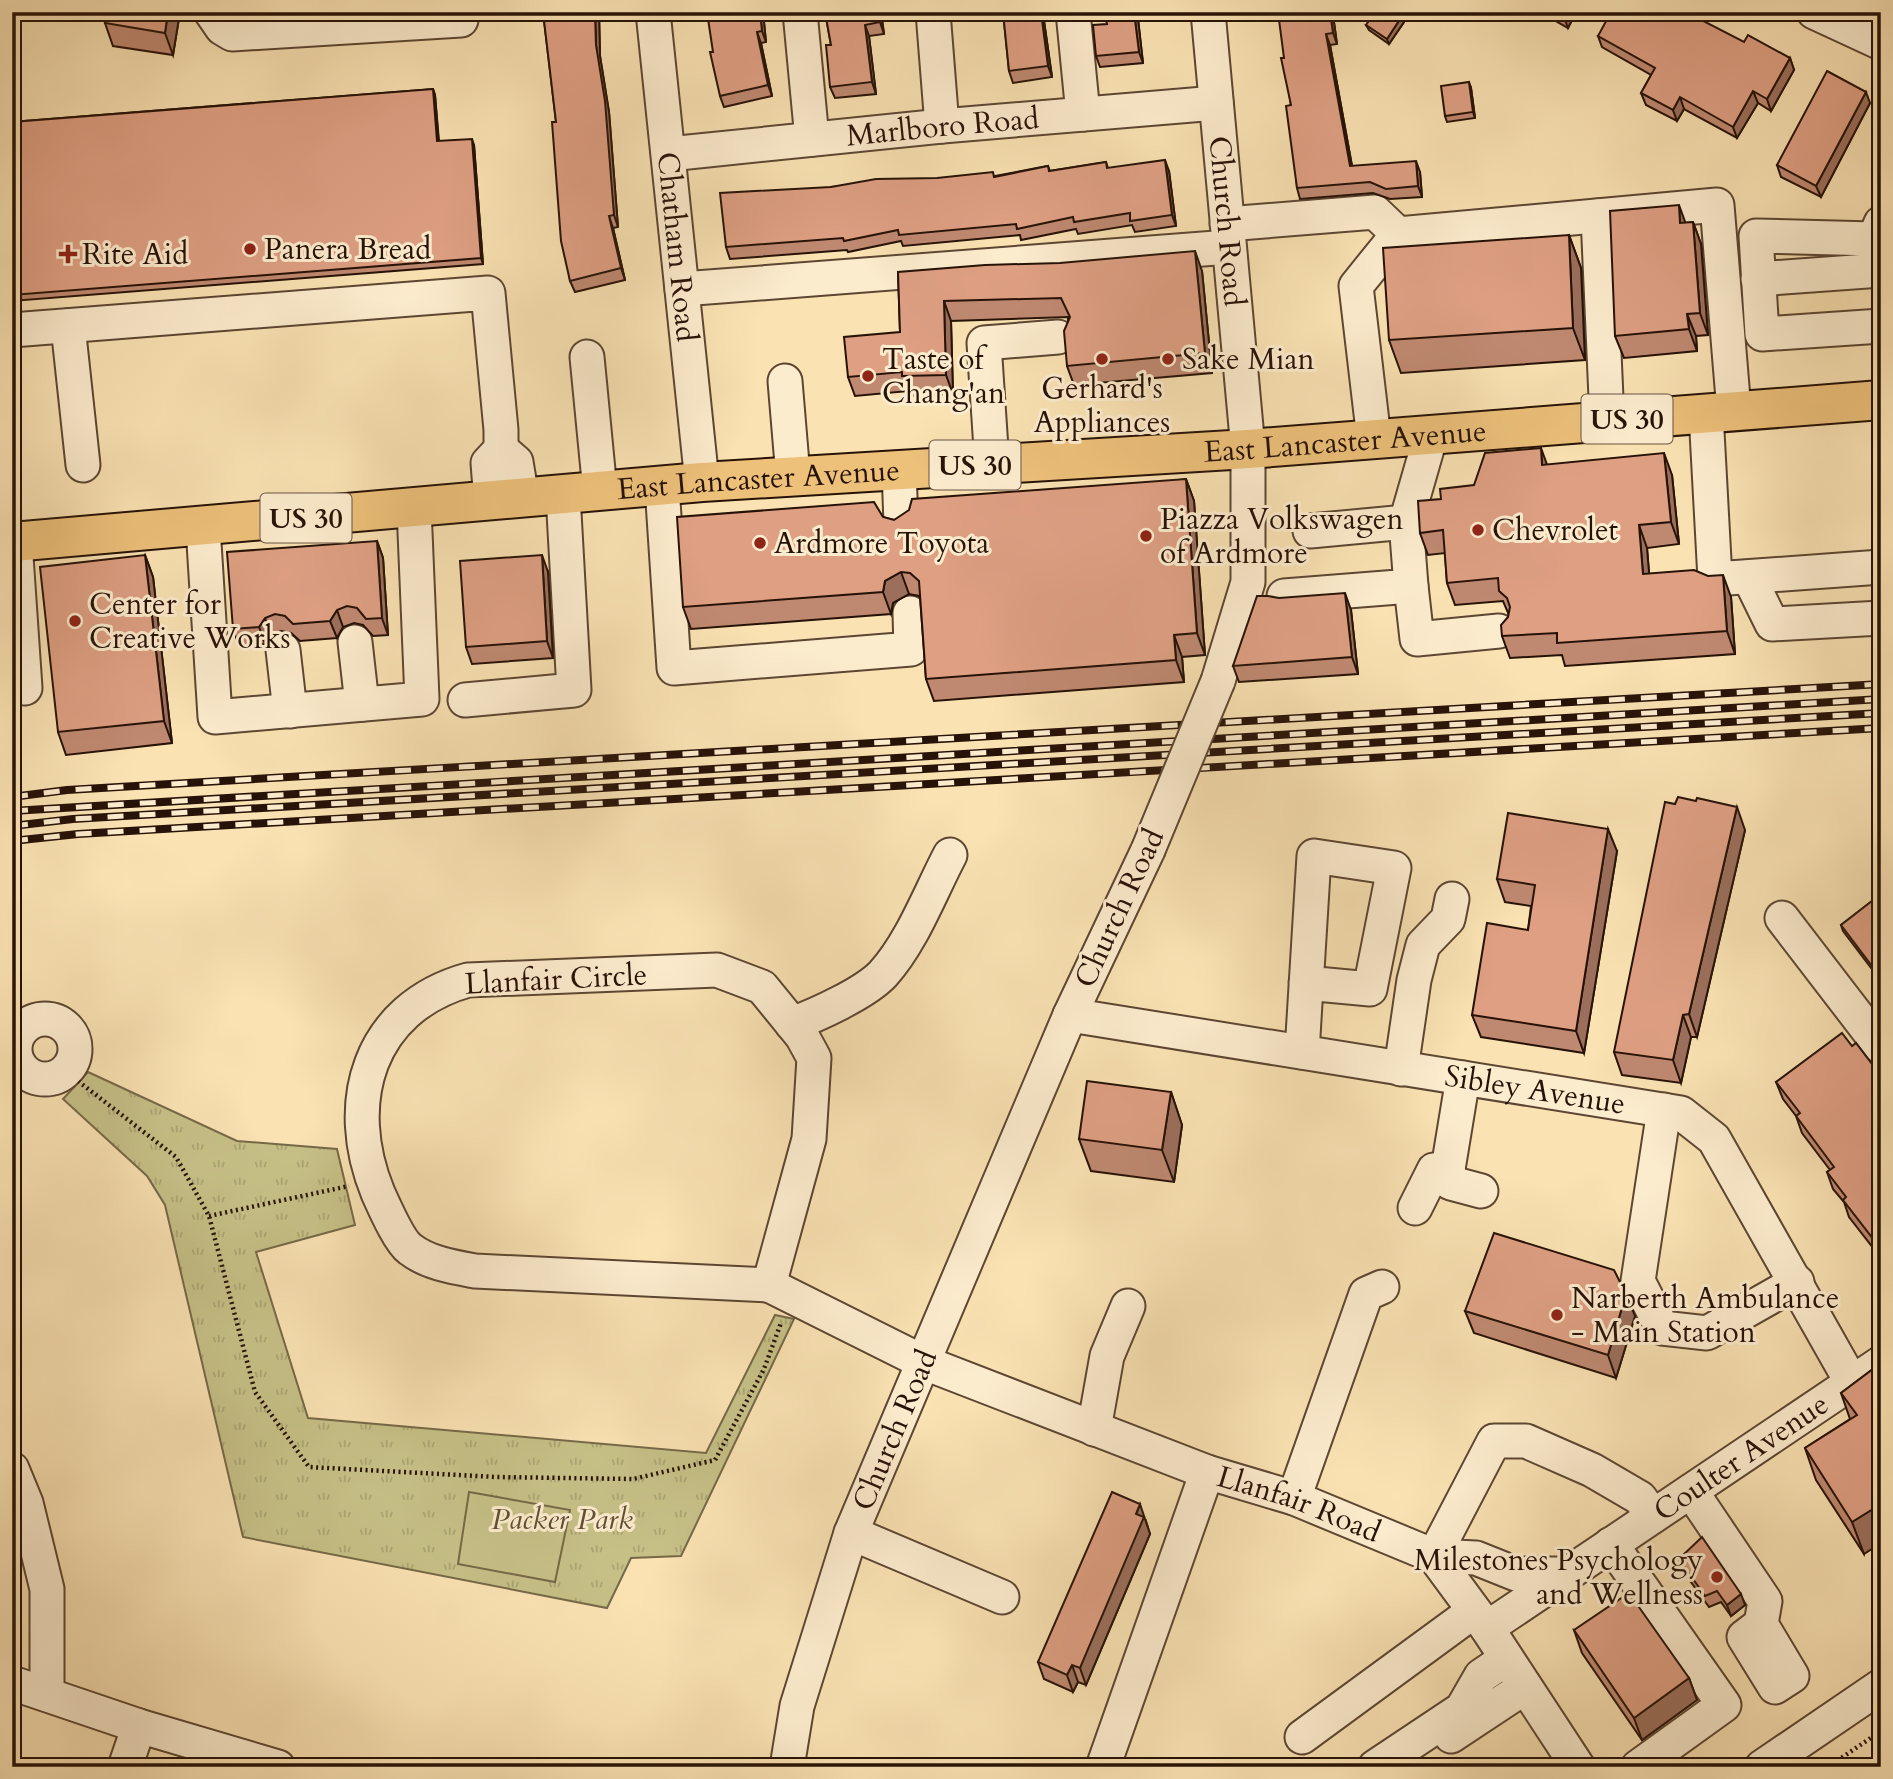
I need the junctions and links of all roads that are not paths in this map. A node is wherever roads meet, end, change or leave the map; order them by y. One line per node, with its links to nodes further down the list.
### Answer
1 (211, 12): 8 (street)
2 (653, 12): 14 (street, Chatham Road)
3 (800, 12): 13 (street)
4 (933, 12): 12 (street)
5 (1073, 12): 11 (street)
6 (1208, 12): 10 (street, Church Road)
7 (1814, 12): 9 (street)
8 (461, 20)
9 (1881, 43)
10 (1216, 103): 11 (street, Marlboro Road); 18 (street, Church Road)
11 (1083, 114): 12 (street, Marlboro Road)
12 (942, 125): 13 (street, Marlboro Road)
13 (812, 139): 14 (street, Marlboro Road)
14 (669, 154): 21 (street, Chatham Road)
15 (1598, 216): 17 (street); 29 (street); 30 (street)
16 (1881, 223): 20 (street)
17 (1398, 234): 18 (street); 32 (street)
18 (1228, 236): 21 (street); 33 (street, Church Road)
19 (1881, 270): 20 (street)
20 (1758, 279): 23 (street)
21 (682, 289): 38 (street, Chatham Road)
22 (68, 326): 24 (street); 35 (street); 41 (street)
23 (1881, 326)
24 (12, 330)
25 (1058, 337): 34 (street)
26 (587, 357): 40 (street)
27 (785, 381): 37 (street)
28 (1881, 400): 29 (highway, East Lancaster Avenue / US 30)
29 (1720, 412): 30 (highway, East Lancaster Avenue / US 30); 49 (street)
30 (1607, 421): 31 (highway, East Lancaster Avenue / US 30)
31 (1431, 435): 32 (highway, East Lancaster Avenue / US 30); 43 (street)
32 (1374, 439): 33 (highway, East Lancaster Avenue / US 30)
33 (1248, 449): 34 (highway, East Lancaster Avenue / US 30); 65 (street, Church Road, bridge)
34 (992, 464): 36 (highway, East Lancaster Avenue / US 30)
35 (83, 465)
36 (899, 470): 37 (highway, East Lancaster Avenue / US 30); 44 (street)
37 (793, 477): 38 (highway, East Lancaster Avenue / US 30)
38 (702, 482): 39 (highway, East Lancaster Avenue / US 30)
39 (662, 485): 40 (highway, East Lancaster Avenue / US 30); 52 (street)
40 (582, 493): 41 (highway, East Lancaster Avenue / US 30); 58 (street)
41 (507, 500): 42 (highway, East Lancaster Avenue / US 30)
42 (414, 508): 45 (highway, East Lancaster Avenue / US 30); 59 (street)
43 (1406, 522): 46 (street); 50 (street)
44 (901, 523)
45 (203, 527): 47 (highway, East Lancaster Avenue / US 30); 60 (street)
46 (1310, 531)
47 (14, 542): 57 (street)
48 (1881, 567): 49 (street)
49 (1749, 577): 53 (street)
50 (1411, 586): 51 (street); 54 (street)
51 (1284, 596)
52 (910, 613)
53 (1881, 618)
54 (1499, 631)
55 (355, 642): 59 (street)
56 (283, 650): 60 (street)
57 (25, 688)
58 (465, 700)
59 (362, 704): 60 (street)
60 (290, 711)
61 (950, 855): 66 (street)
62 (1452, 899): 69 (street)
63 (1782, 918): 67 (street)
64 (1306, 983): 68 (street)
65 (1070, 1015): 68 (street, Sibley Avenue); 80 (street, Church Road)
66 (792, 1024): 78 (street, Llanfair Circle); 78 (street, Llanfair Circle)
67 (1881, 1046)
68 (1302, 1052): 69 (street, Sibley Avenue)
69 (1401, 1069): 70 (street, Sibley Avenue)
70 (1462, 1078): 72 (street, Sibley Avenue); 73 (street)
71 (18, 1080): 71 (street)
72 (1664, 1110): 76 (street, Sibley Avenue); 76 (street)
73 (1448, 1169): 74 (street); 75 (street)
74 (1481, 1191)
75 (1415, 1208)
76 (1797, 1282): 82 (street, Sibley Avenue)
77 (1382, 1287): 87 (street)
78 (780, 1291): 80 (street, Llanfair Circle)
79 (1128, 1306): 83 (street)
80 (925, 1363): 83 (street, Llanfair Road); 89 (street, Church Road)
81 (1881, 1363): 82 (street, Coulter Avenue)
82 (1852, 1383): 86 (street, Coulter Avenue)
83 (1094, 1429): 85 (street, Llanfair Road)
84 (12, 1469): 100 (street)
85 (1207, 1472): 87 (street, Llanfair Road); 106 (street)
86 (1691, 1491): 88 (street, Coulter Avenue); 95 (street)
87 (1294, 1498): 91 (street, Llanfair Road)
88 (1653, 1516): 90 (street, Coulter Avenue); 91 (street)
89 (851, 1533): 93 (street); 105 (street, Church Road)
90 (1611, 1544): 92 (street, Coulter Avenue); 110 (street)
91 (1434, 1556): 92 (street); 94 (street)
92 (1568, 1574): 94 (street, Coulter Avenue)
93 (1002, 1597)
94 (1481, 1619): 96 (street); 102 (street, Coulter Avenue)
95 (1761, 1624)
96 (1506, 1659): 99 (street); 107 (street)
97 (12, 1683): 100 (street)
98 (1881, 1686): 111 (street)
99 (1525, 1687): 108 (street); 109 (street)
100 (47, 1693): 101 (street)
101 (139, 1726): 103 (street); 104 (street)
102 (1302, 1737)
103 (125, 1767)
104 (278, 1767)
105 (787, 1767)
106 (1103, 1767)
107 (1375, 1767)
108 (1404, 1767)
109 (1578, 1767)
110 (1638, 1767)
111 (1762, 1767)

